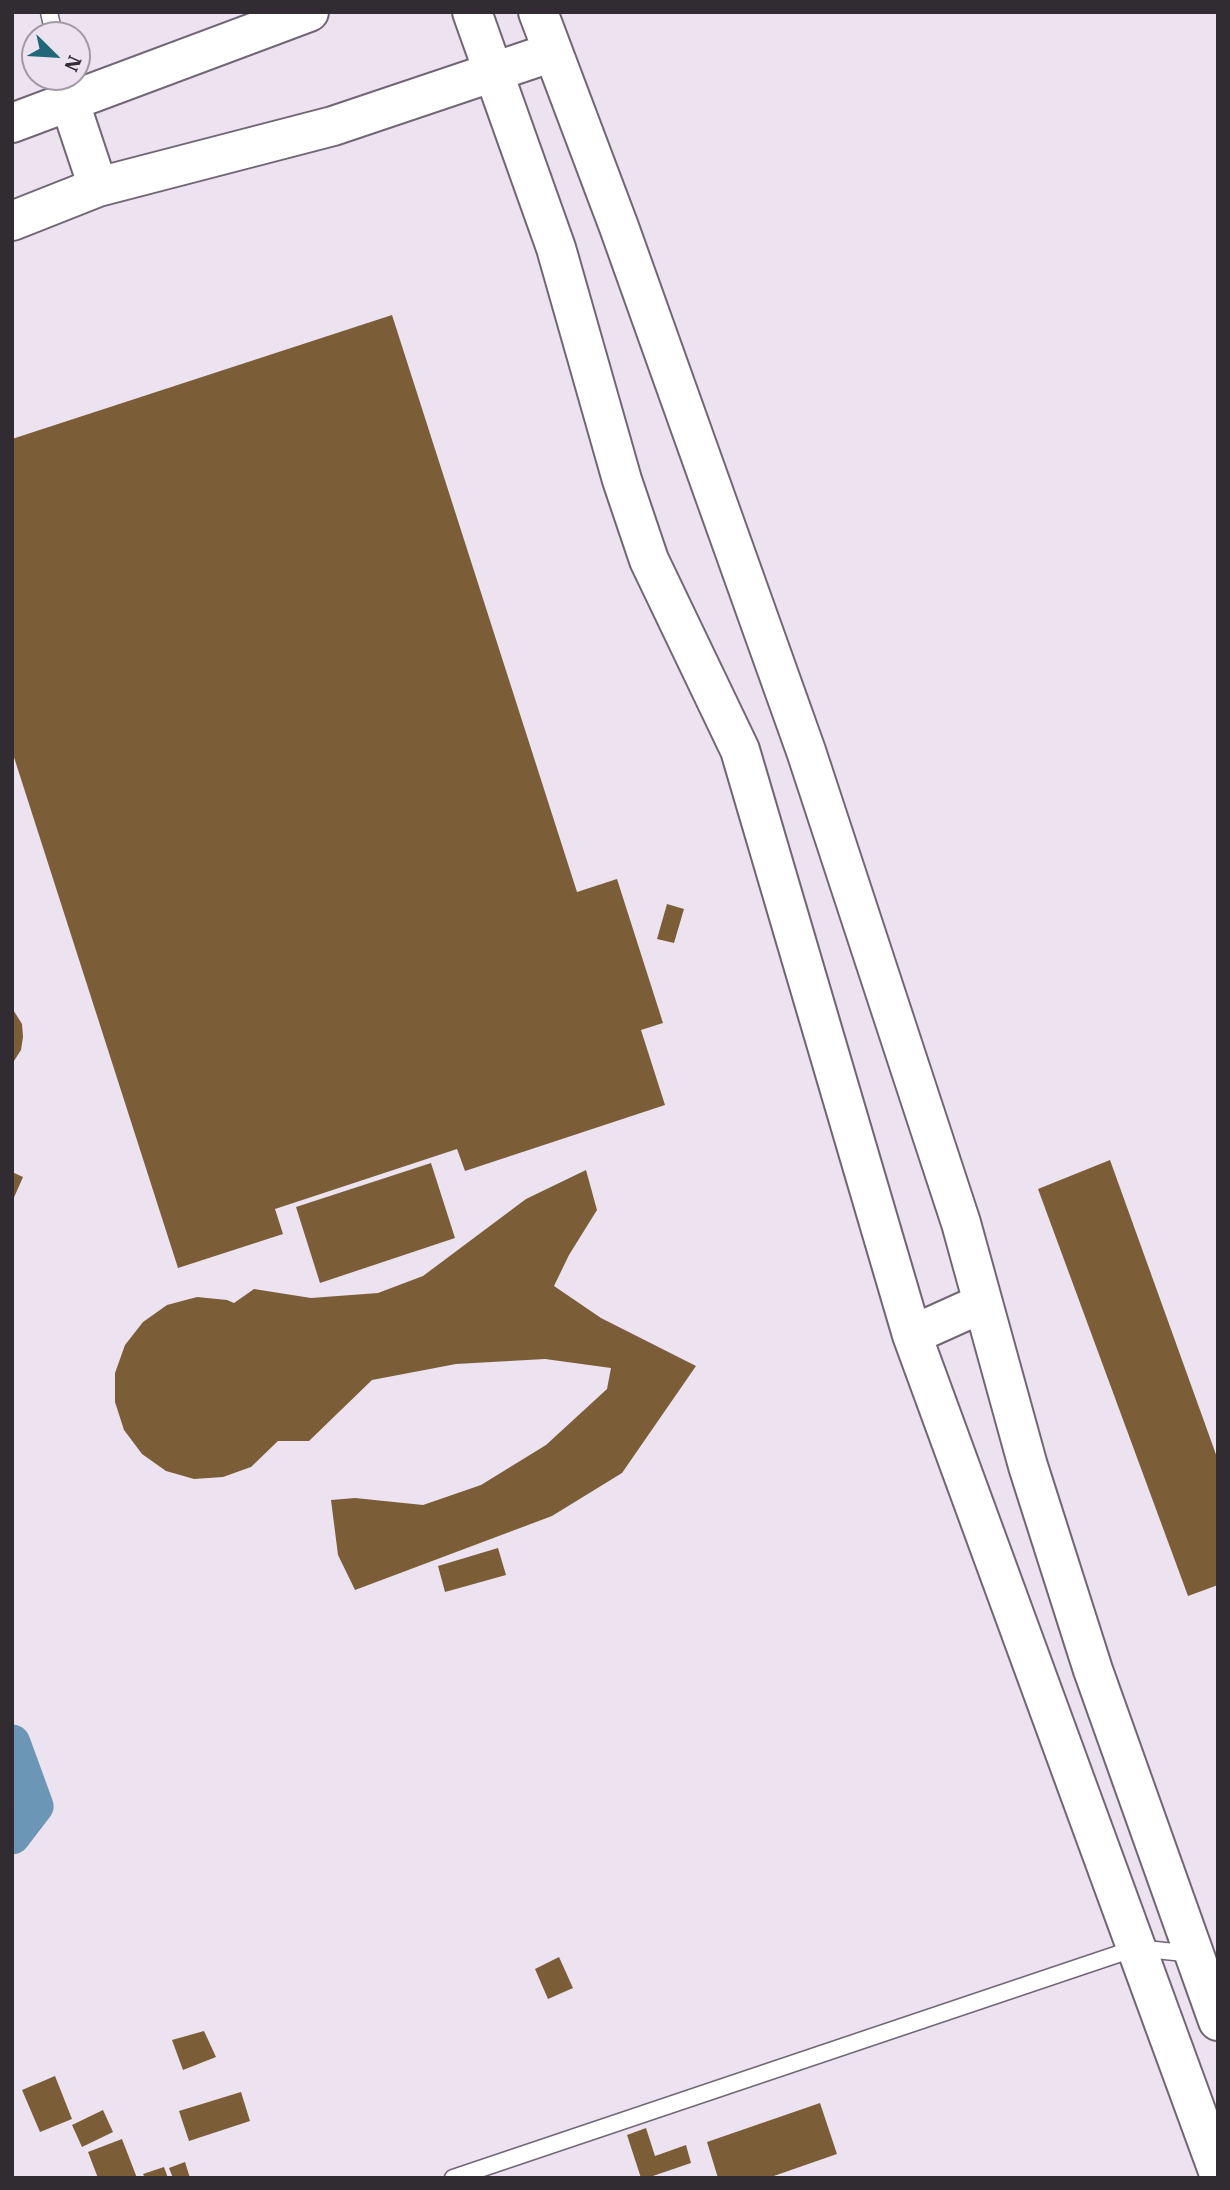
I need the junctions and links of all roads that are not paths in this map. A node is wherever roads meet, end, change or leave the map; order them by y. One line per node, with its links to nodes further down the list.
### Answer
1 (309, 12): 6 (street)
2 (472, 12): 5 (street)
3 (538, 12): 4 (street)
4 (553, 52): 5 (street); 10 (street)
5 (493, 74): 8 (street); 11 (street)
6 (68, 94): 7 (street); 8 (street)
7 (12, 123)
8 (98, 187): 9 (street)
9 (12, 221)
10 (983, 1303): 11 (street); 13 (street)
11 (912, 1335): 12 (street)
12 (1136, 1948): 13 (lane); 15 (street); 16 (lane)
13 (1194, 1954): 14 (street)
14 (1218, 2021)
15 (1218, 2171)
16 (453, 2178)

